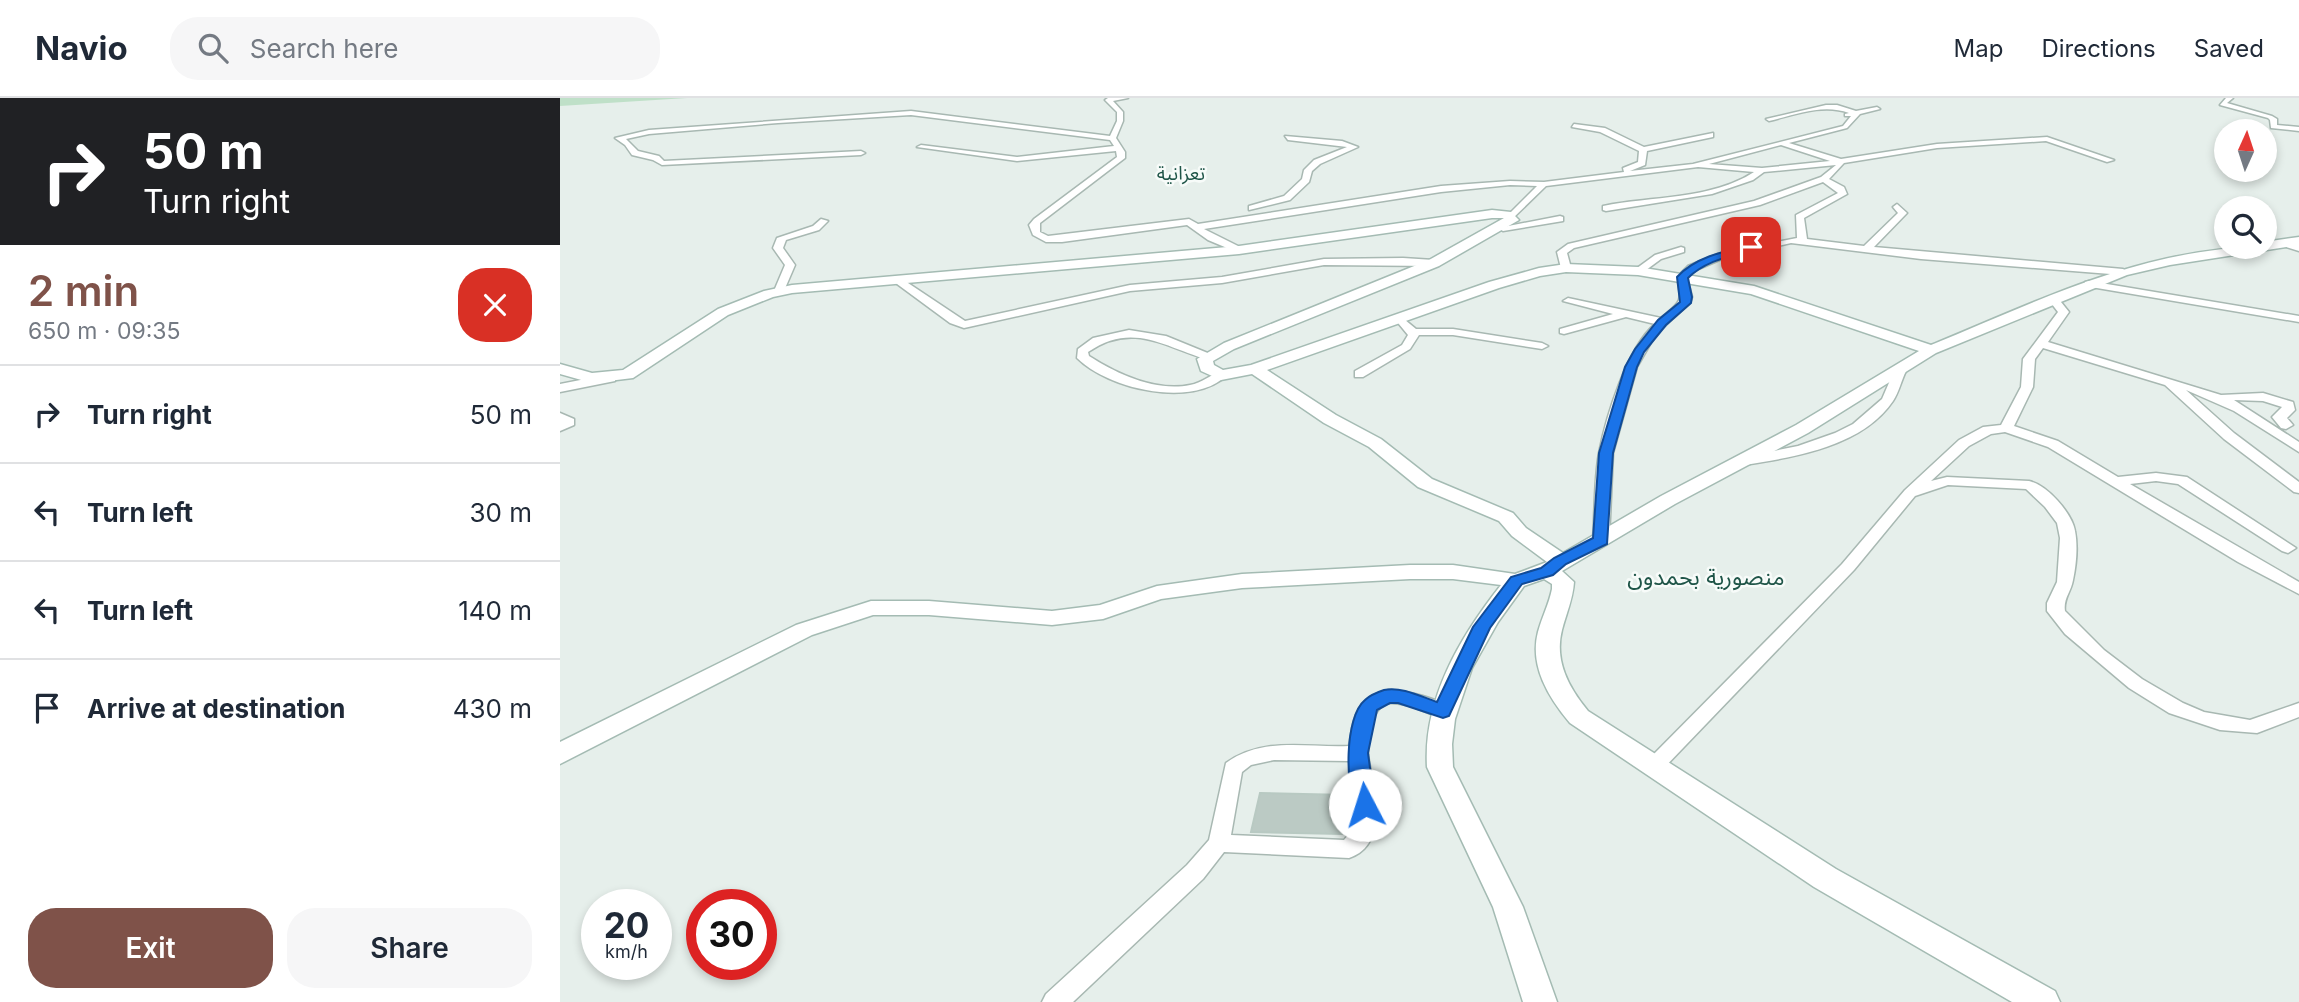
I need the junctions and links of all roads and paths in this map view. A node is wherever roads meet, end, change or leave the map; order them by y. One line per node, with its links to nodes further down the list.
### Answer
1 (1125, 98): 10 (street)
2 (2230, 98): 8 (street)
3 (1877, 109): 4 (street)
4 (1856, 113): 5 (street); 6 (street); 6 (street)
5 (1769, 119)
6 (1847, 125): 12 (street)
7 (1574, 126): 15 (street)
8 (2299, 129)
9 (1710, 135): 15 (street)
10 (1112, 138): 14 (street); 16 (street)
11 (1288, 138): 29 (street)
12 (1781, 143): 18 (street); 19 (street)
13 (921, 147): 14 (street)
14 (1119, 148): 29 (street)
15 (1642, 150): 21 (street)
16 (861, 153)
17 (2109, 160): 18 (street)
18 (1839, 161): 20 (street); 22 (street)
19 (1693, 166): 20 (street); 21 (street)
20 (1762, 170): 25 (street)
21 (1611, 175): 23 (street)
22 (1824, 179): 30 (street); 40 (street)
23 (1544, 184): 28 (street); 29 (street)
24 (1897, 207): 34 (street)
25 (1606, 208)
26 (1560, 219): 28 (street)
27 (824, 220): 46 (street)
28 (1507, 222): 36 (street); 39 (street)
29 (1198, 227): 36 (street)
30 (1802, 240): 34 (street); 43 (street)
31 (2299, 241): 32 (street)
32 (2277, 244)
33 (2277, 246): 35 (street)
34 (1868, 248): 42 (street)
35 (2299, 248)
36 (1239, 250): 44 (street)
37 (1681, 250): 41 (street)
38 (2214, 254): 42 (street)
39 (1434, 263): 44 (street); 58 (street)
40 (1566, 268): 41 (street); 50 (street)
41 (1638, 271): 43 (street)
42 (2123, 272): 45 (street)
43 (1682, 277): 52 (street); 57 (street)
44 (898, 281): 46 (street)
45 (2089, 284): 47 (street); 51 (street)
46 (779, 291): 63 (street)
47 (2053, 299): 55 (street); 57 (street)
48 (1568, 301): 49 (street)
49 (1627, 314): 52 (street); 53 (street)
50 (1399, 318): 54 (street); 60 (street)
51 (2299, 319)
52 (1662, 322): 75 (street)
53 (1564, 331)
54 (1412, 332): 56 (street); 61 (street)
55 (2040, 344): 64 (street); 70 (street)
56 (1542, 346)
57 (1931, 350): 75 (street)
58 (1209, 356): 62 (street); 62 (street)
59 (560, 369): 63 (street)
60 (1255, 369): 62 (street); 77 (street)
61 (1359, 374)
62 (1221, 375)
63 (611, 378): 65 (street)
64 (2169, 382): 66 (street); 73 (street)
65 (560, 388)
66 (2222, 398): 68 (street); 71 (street)
67 (560, 417): 69 (street)
68 (2287, 425)
69 (560, 426)
70 (2006, 428): 72 (street); 74 (street)
71 (2299, 448)
72 (2113, 482): 76 (street); 79 (street)
73 (2299, 489)
74 (1910, 493): 80 (street); 84 (street)
75 (1601, 540): 77 (street)
76 (2288, 548)
77 (1553, 566): 78 (street); 84 (street)
78 (1516, 581): 81 (street); 83 (street)
79 (2299, 589)
80 (2299, 710)
81 (1443, 711): 82 (street); 86 (street)
82 (1358, 753): 85 (street); 85 (street)
83 (560, 754)
84 (1653, 767): 88 (street)
85 (1219, 843): 87 (street)
86 (1536, 998)
87 (1055, 1002)
88 (2043, 1002)

